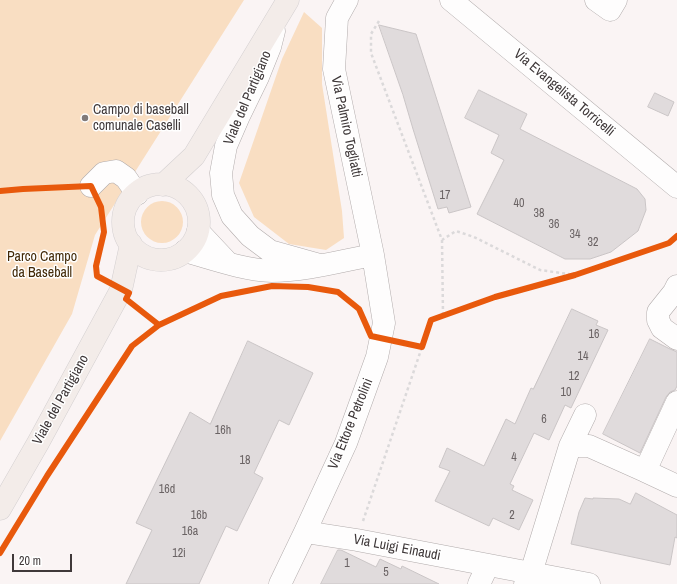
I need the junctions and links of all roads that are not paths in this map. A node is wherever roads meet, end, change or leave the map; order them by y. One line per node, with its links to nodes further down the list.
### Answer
1 (288, 0): 6 (main road, Viale del Partigiano)
2 (348, 0): 16 (street, Via Palmiro Togliatti)
3 (450, 0): 10 (street, Via Evangelista Torricelli)
4 (596, 0): 5 (street)
5 (616, 0)
6 (276, 20): 7 (main road, Viale del Partigiano); 19 (street, Viale del Partigiano)
7 (194, 156): 8 (main road, Viale del Partigiano); 12 (main road)
8 (163, 185): 11 (main road); 12 (main road)
9 (91, 186): 11 (street)
10 (677, 187)
11 (137, 194): 14 (main road)
12 (187, 196): 13 (main road)
13 (198, 231): 15 (main road); 18 (street)
14 (131, 244): 17 (main road); 21 (main road)
15 (185, 251): 17 (main road); 18 (street)
16 (373, 254): 19 (street); 29 (street, Via Ettore Petrolini)
17 (156, 260): 21 (main road)
18 (228, 263): 19 (street)
19 (320, 265)
20 (677, 286): 22 (street)
21 (121, 290): 28 (main road, Viale del Partigiano)
22 (677, 339)
23 (677, 402): 26 (street)
24 (585, 415): 25 (street)
25 (570, 446): 26 (street); 31 (street)
26 (645, 471): 27 (street)
27 (677, 486)
28 (0, 509)
29 (305, 532): 30 (street, Via Luigi Einaudi); 32 (street, Via Ettore Petrolini)
30 (484, 575): 31 (street, Via Luigi Einaudi)
31 (528, 578): 33 (street, Via Luigi Einaudi)
32 (280, 584)
33 (590, 584)

